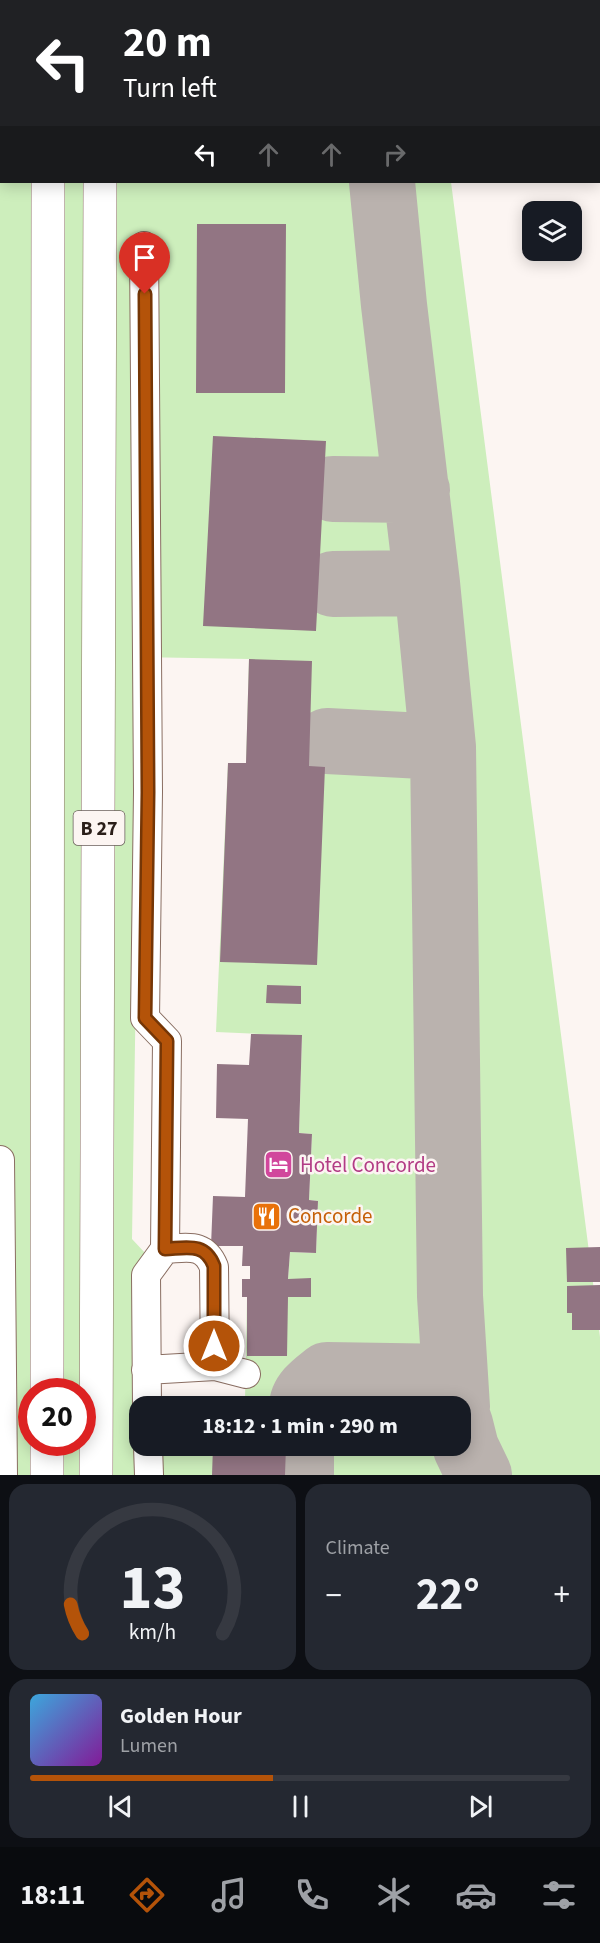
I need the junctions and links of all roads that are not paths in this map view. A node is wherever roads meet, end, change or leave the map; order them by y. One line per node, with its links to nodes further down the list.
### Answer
1 (48, 183): 9 (highway, B 27)
2 (100, 183): 15 (highway, B 27)
3 (144, 246): 5 (street)
4 (0, 1160): 13 (street)
5 (165, 1249): 6 (street); 7 (street)
6 (214, 1366): 7 (street); 8 (street)
7 (146, 1370): 10 (street)
8 (246, 1374)
9 (47, 1378)
10 (147, 1396)
11 (47, 1456): 14 (highway)
12 (148, 1456): 16 (street)
13 (3, 1475)
14 (47, 1475)
15 (96, 1475)
16 (148, 1475)

